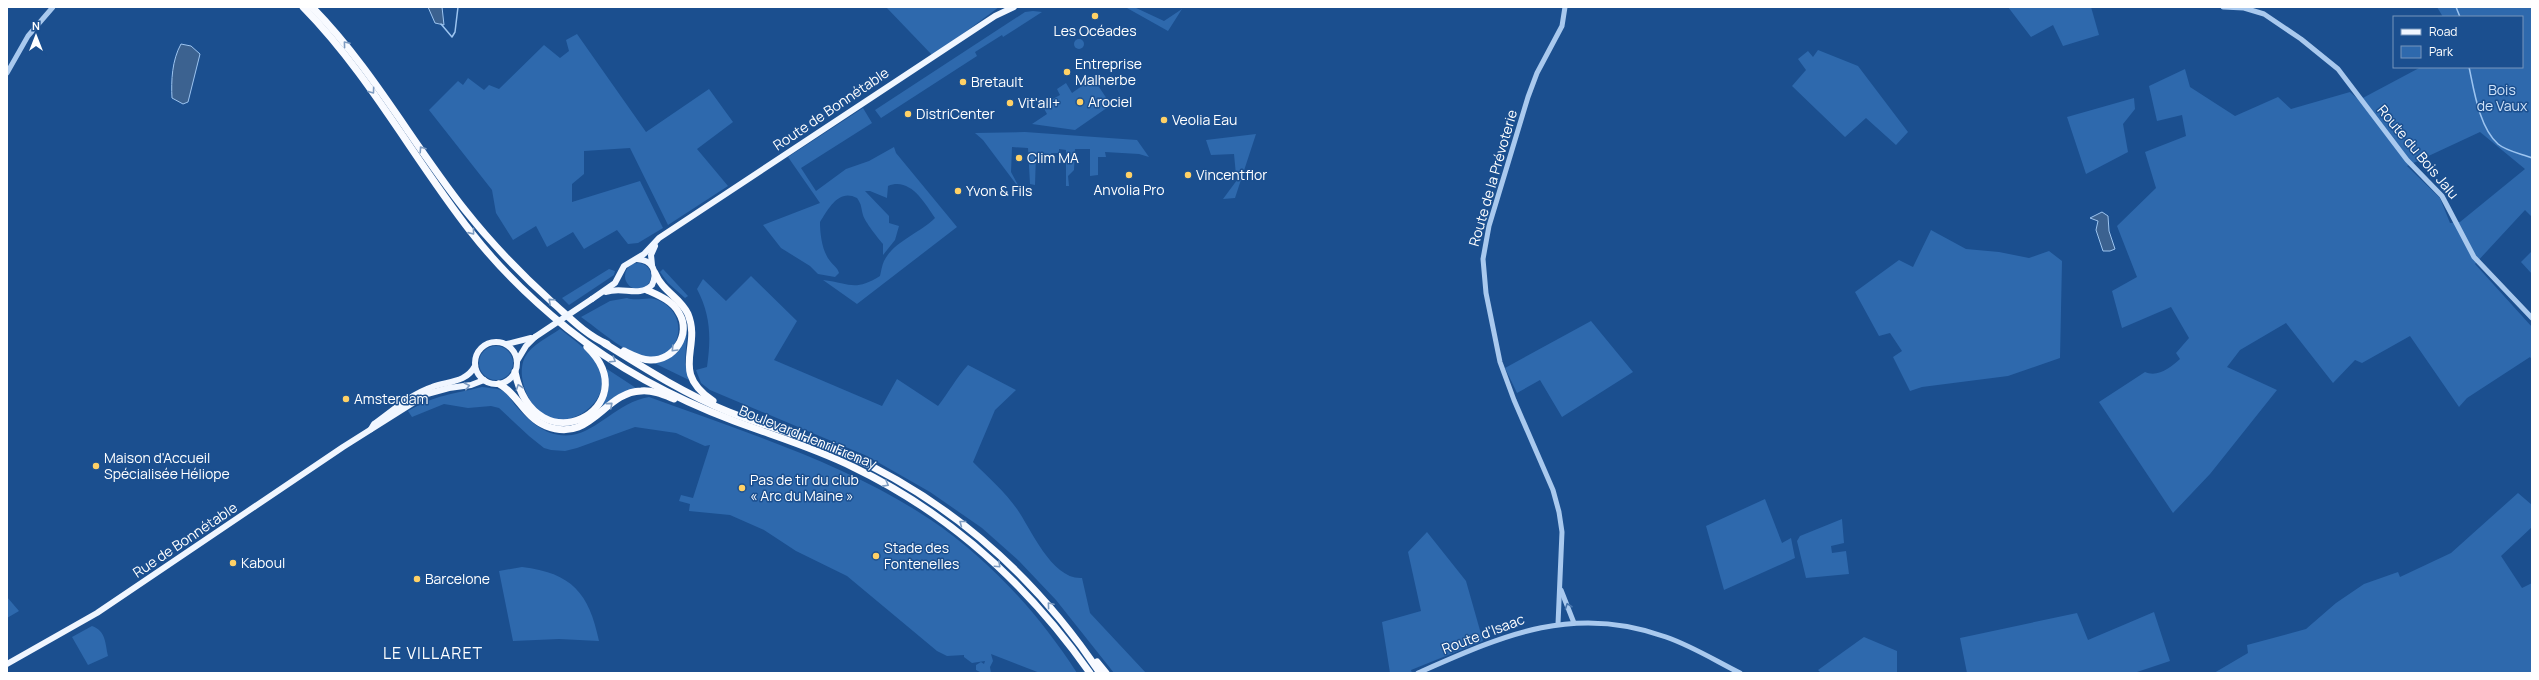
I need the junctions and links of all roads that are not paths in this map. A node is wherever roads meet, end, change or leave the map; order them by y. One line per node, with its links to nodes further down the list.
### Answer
1 (53, 7): 9 (street)
2 (303, 7): 19 (highway, one-way to 19)
3 (312, 7): 21 (highway, one-way to 3)
4 (1006, 7): 8 (main road)
5 (1014, 7): 8 (main road, Route de Bonnétable)
6 (1565, 7): 31 (street, Route de la Prévoterie)
7 (2222, 7): 18 (street, Route du Bois Jalu)
8 (995, 16): 10 (main road, Route de Bonnétable)
9 (7, 73)
10 (664, 235): 11 (main road, Route de Bonnétable); 12 (main road, Route de Bonnétable)
11 (638, 258): 12 (main road); 13 (main road, Route de Bonnétable)
12 (652, 265): 14 (main road)
13 (621, 273): 15 (main road); 17 (main road, Route de Bonnétable)
14 (655, 273): 16 (main road); 29 (highway)
15 (629, 290): 16 (main road); 17 (main road)
16 (647, 290): 21 (highway, one-way to 21)
17 (592, 299): 20 (main road, Rue de Bonnétable, bridge)
18 (2532, 318)
19 (565, 326): 25 (highway, one-way to 25); 28 (highway, Boulevard Henri Frenay, one-way to 28)
20 (535, 337): 22 (main road, Rue de Bonnétable); 23 (main road, Rue de Bonnétable)
21 (604, 343): 29 (highway, Boulevard Henri Frenay)
22 (507, 344): 23 (main road); 24 (main road, Rue de Bonnétable)
23 (517, 360): 25 (main road, Rue de Bonnétable)
24 (475, 366): 26 (main road); 30 (main road, Rue de Bonnétable)
25 (515, 372): 27 (main road)
26 (484, 380): 27 (main road, Rue de Bonnétable); 30 (main road, Rue de Bonnétable, one-way to 26)
27 (499, 384): 28 (highway, one-way to 28)
28 (708, 411): 35 (highway, Boulevard Henri Frenay, one-way to 35)
29 (729, 411): 34 (highway, Boulevard Henri Frenay, one-way to 29)
30 (371, 429): 36 (main road, Rue de Bonnétable)
31 (1561, 590): 32 (street, Route de la Prévoterie, one-way to 31); 33 (street, Route de la Prévoterie)
32 (1574, 623): 33 (street, Route d'Isaac); 42 (street, Route d'Isaac)
33 (1558, 624): 41 (street, Route d'Isaac)
34 (1082, 646): 39 (highway, Boulevard Henri Frenay); 40 (highway)
35 (1073, 649): 37 (highway); 38 (highway, Boulevard Henri Frenay)
36 (7, 664)
37 (1085, 673)
38 (1090, 673)
39 (1100, 673)
40 (1106, 673)
41 (1418, 673)
42 (1740, 673)

